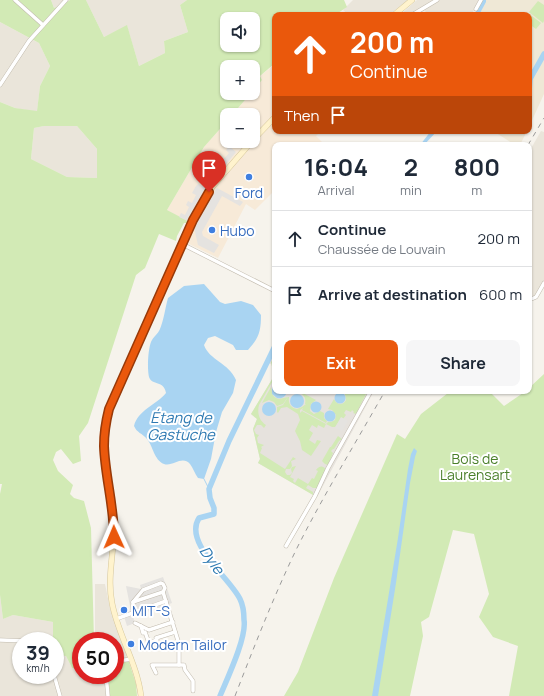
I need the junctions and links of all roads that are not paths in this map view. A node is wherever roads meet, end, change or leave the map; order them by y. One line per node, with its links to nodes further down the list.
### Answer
1 (15, 0): 9 (street)
2 (66, 0): 9 (street)
3 (412, 0): 7 (main road)
4 (437, 0): 8 (street)
5 (481, 0): 6 (street)
6 (476, 10)
7 (398, 12)
8 (417, 12)
9 (43, 25): 10 (street)
10 (0, 85)
11 (272, 120): 12 (main road)
12 (260, 132)
13 (245, 148): 14 (main road)
14 (182, 244): 16 (street); 24 (main road)
15 (544, 283): 17 (street)
16 (272, 289)
17 (532, 299)
18 (369, 394): 19 (street)
19 (286, 546)
20 (163, 592): 21 (street); 22 (street); 22 (street)
21 (166, 601): 23 (street); 25 (street)
22 (133, 602): 23 (street)
23 (133, 612): 24 (street)
24 (116, 619): 31 (main road)
25 (173, 622): 27 (street); 28 (street)
26 (135, 623): 27 (street)
27 (141, 626): 28 (street)
28 (175, 632): 33 (street)
29 (0, 640): 30 (street)
30 (12, 640)
31 (131, 659): 32 (street); 40 (main road)
32 (124, 660)
33 (179, 665): 34 (street); 37 (street)
34 (156, 673)
35 (57, 684): 38 (street)
36 (107, 684): 39 (street)
37 (193, 691)
38 (60, 696)
39 (108, 696)
40 (141, 696)

